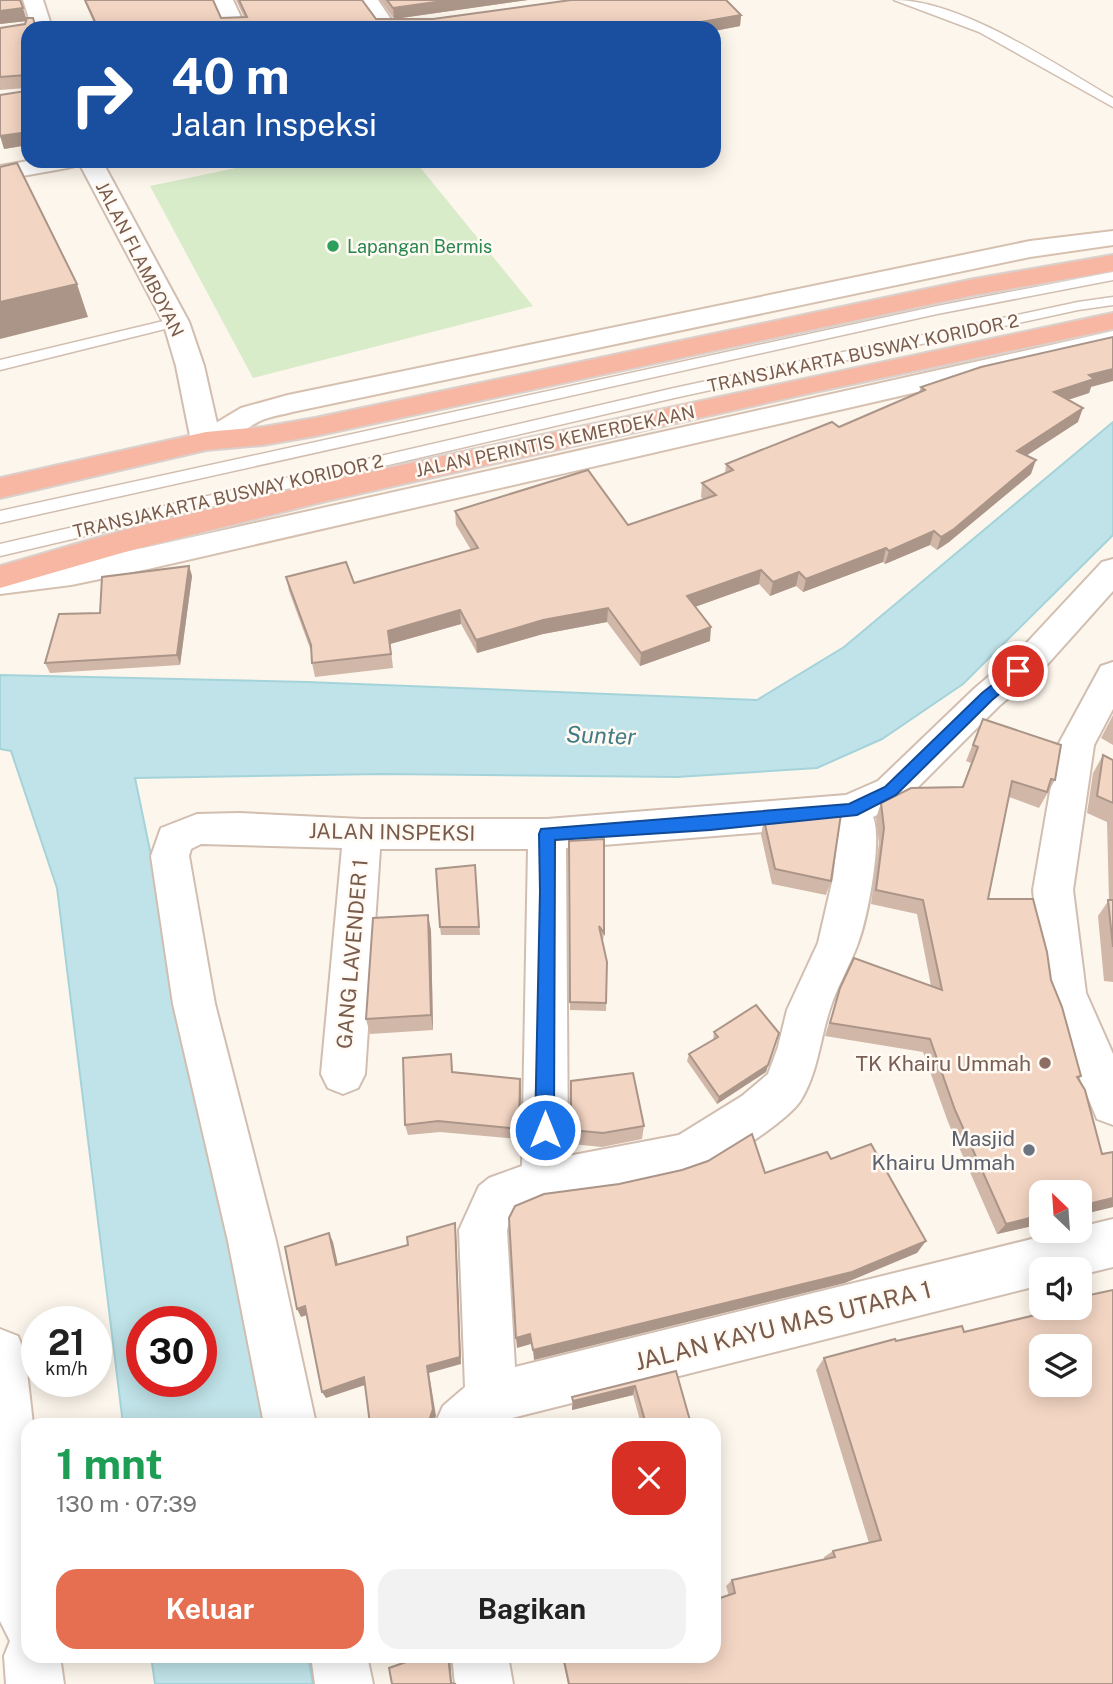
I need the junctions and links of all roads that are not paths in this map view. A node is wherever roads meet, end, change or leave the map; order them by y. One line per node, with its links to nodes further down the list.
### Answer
1 (33, 0): 5 (street)
2 (223, 0): 6 (street)
3 (368, 0): 7 (street)
4 (899, 0): 8 (lane)
5 (32, 21)
6 (233, 21)
7 (388, 21)
8 (1113, 103)
9 (28, 168): 11 (street)
10 (94, 168): 16 (street, JALAN FLAMBOYAN)
11 (0, 173)
12 (1111, 245): 19 (highway)
13 (1113, 276): 21 (lane, TRANSJAKARTA BUSWAY KORIDOR 2)
14 (1113, 301): 22 (lane, TRANSJAKARTA BUSWAY KORIDOR 2)
15 (1113, 321): 24 (highway, JALAN PERINTIS KEMERDEKAAN)
16 (176, 322): 18 (lane); 19 (street, JALAN FLAMBOYAN)
17 (1113, 339): 25 (street, JALAN PERINTIS KEMERDEKAAN)
18 (0, 365)
19 (206, 440): 20 (highway)
20 (0, 488)
21 (0, 517)
22 (0, 550)
23 (1113, 570): 29 (street, JALAN INSPEKSI)
24 (0, 577)
25 (0, 583)
26 (1113, 675): 27 (street)
27 (1076, 745): 28 (street); 33 (street)
28 (1113, 764)
29 (851, 810): 31 (street, JALAN INSPEKSI); 34 (street)
30 (362, 834): 31 (street, JALAN INSPEKSI); 32 (street, GANG LAVENDER 1); 38 (street, JALAN INSPEKSI)
31 (547, 834): 34 (street)
32 (343, 1074)
33 (1113, 1104)
34 (545, 1181): 37 (street)
35 (1113, 1243): 37 (street, JALAN KAYU MAS UTARA 1)
36 (0, 1354): 39 (street)
37 (476, 1412)
38 (289, 1418)
39 (21, 1554)
40 (33, 1663): 43 (street)
41 (340, 1663): 44 (street)
42 (481, 1663): 45 (street)
43 (35, 1684)
44 (344, 1684)
45 (484, 1684)

